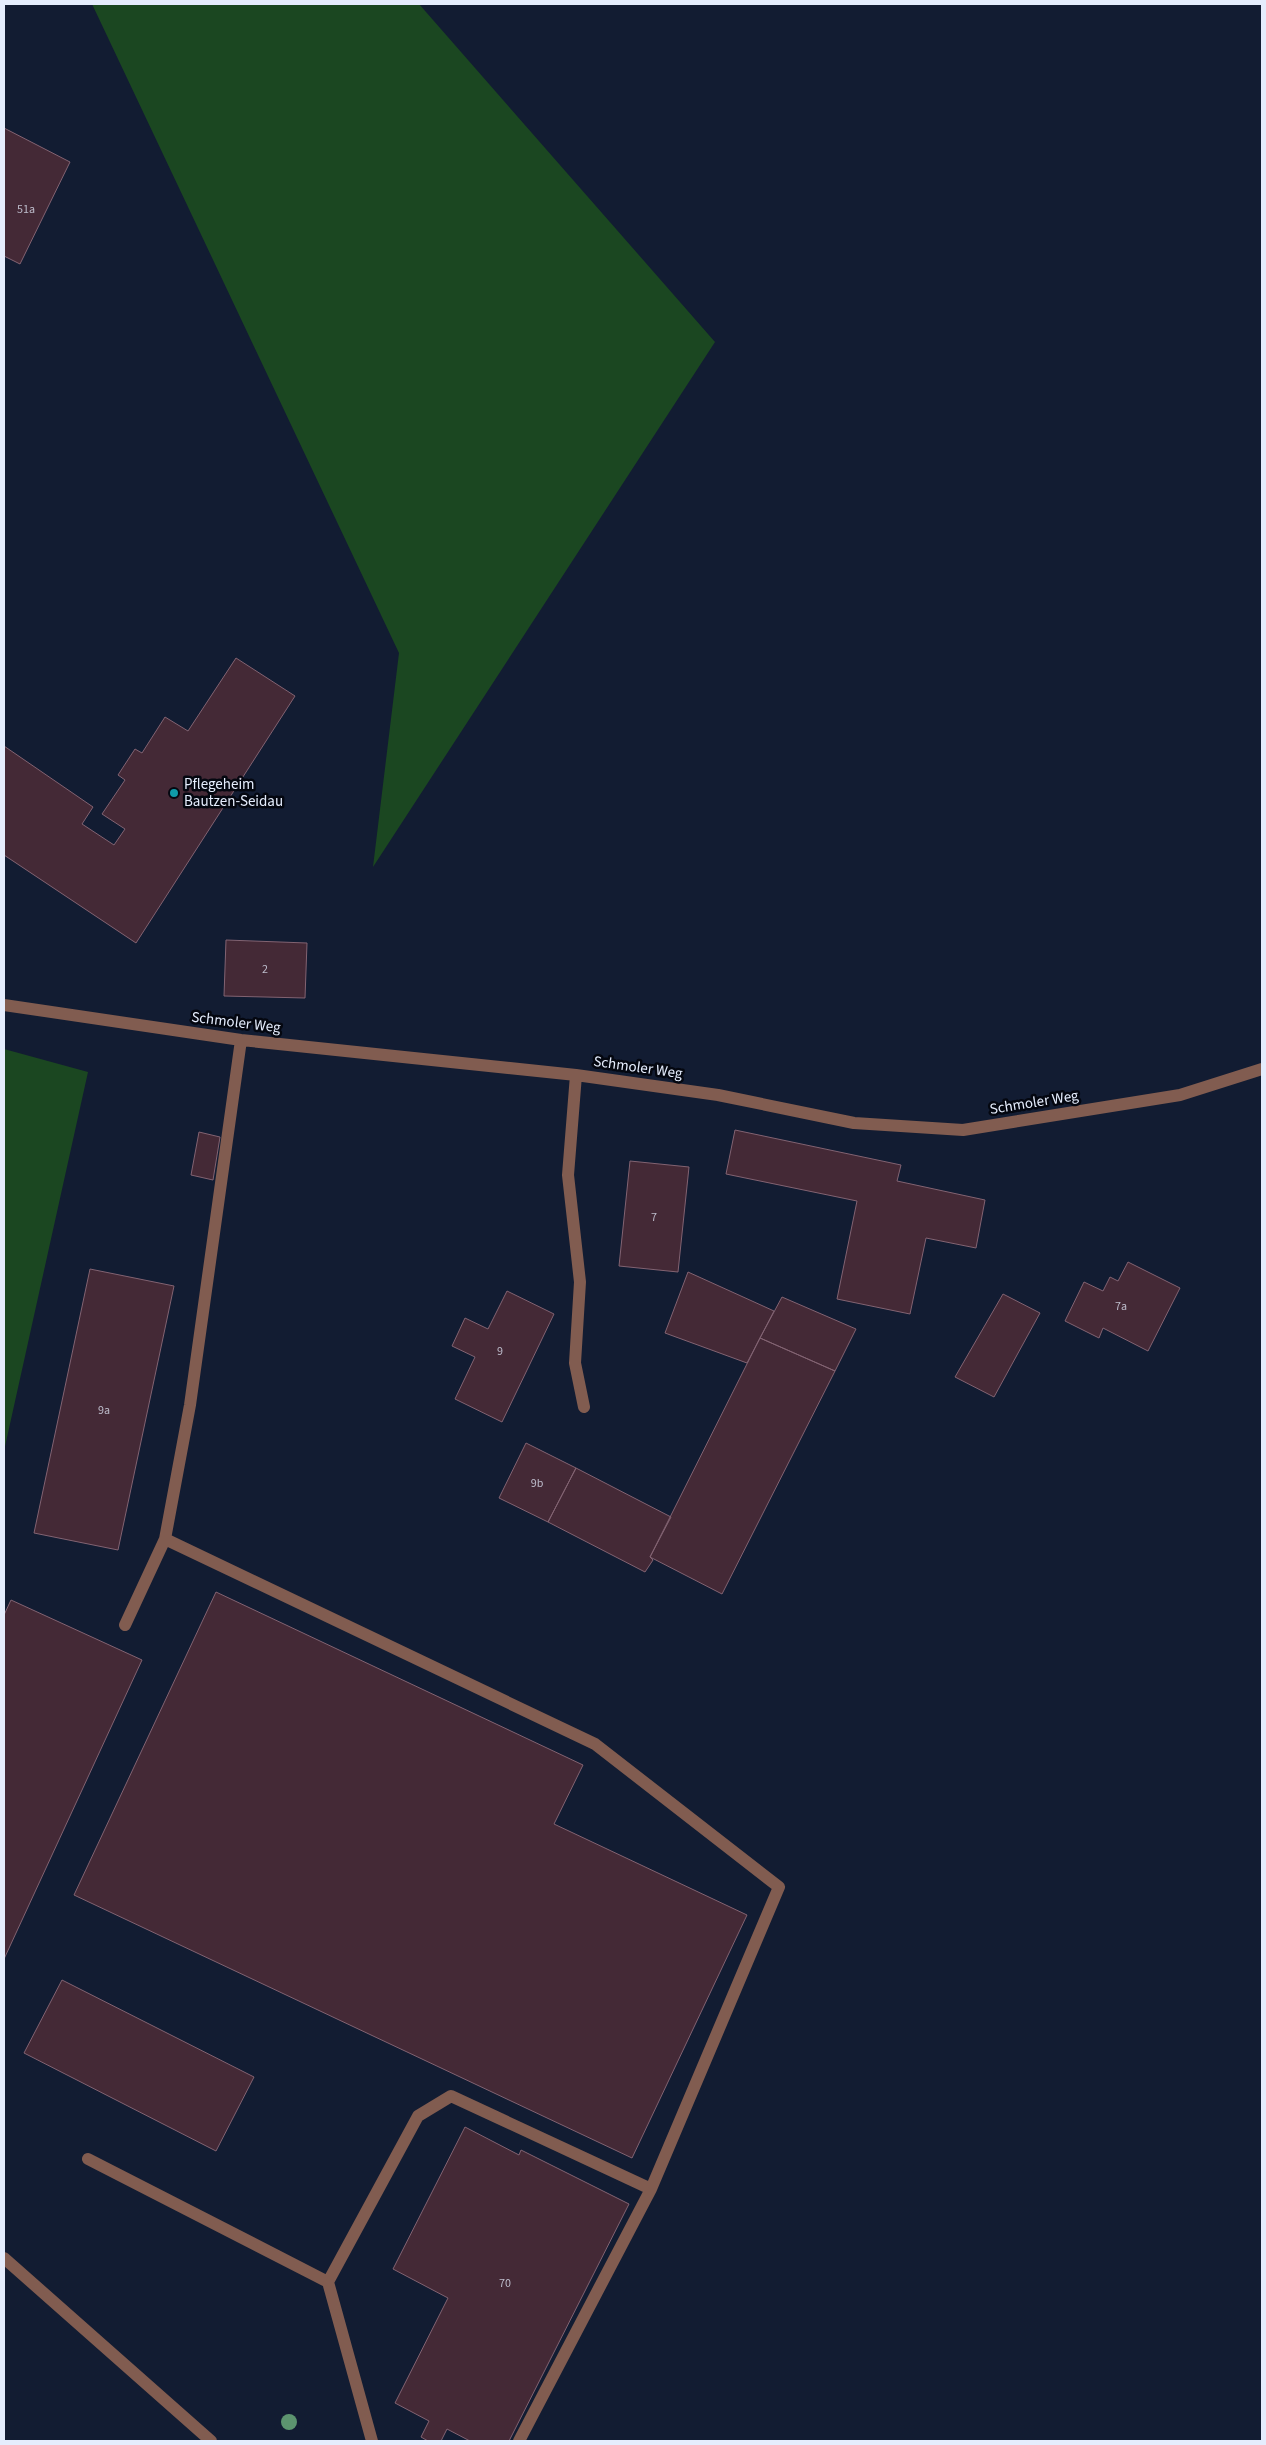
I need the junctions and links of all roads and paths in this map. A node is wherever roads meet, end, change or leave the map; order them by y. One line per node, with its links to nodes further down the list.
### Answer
1 (4, 1005): 2 (street, Schmoler Weg)
2 (241, 1040): 4 (street, Schmoler Weg); 6 (street)
3 (1262, 1068): 4 (street, Schmoler Weg)
4 (576, 1075): 5 (street)
5 (584, 1407)
6 (165, 1539): 7 (street); 9 (street)
7 (124, 1625)
8 (88, 2159): 11 (street)
9 (651, 2189): 11 (street); 14 (street)
10 (4, 2258): 12 (street)
11 (328, 2282): 13 (street)
12 (211, 2441)
13 (372, 2441)
14 (520, 2441)

